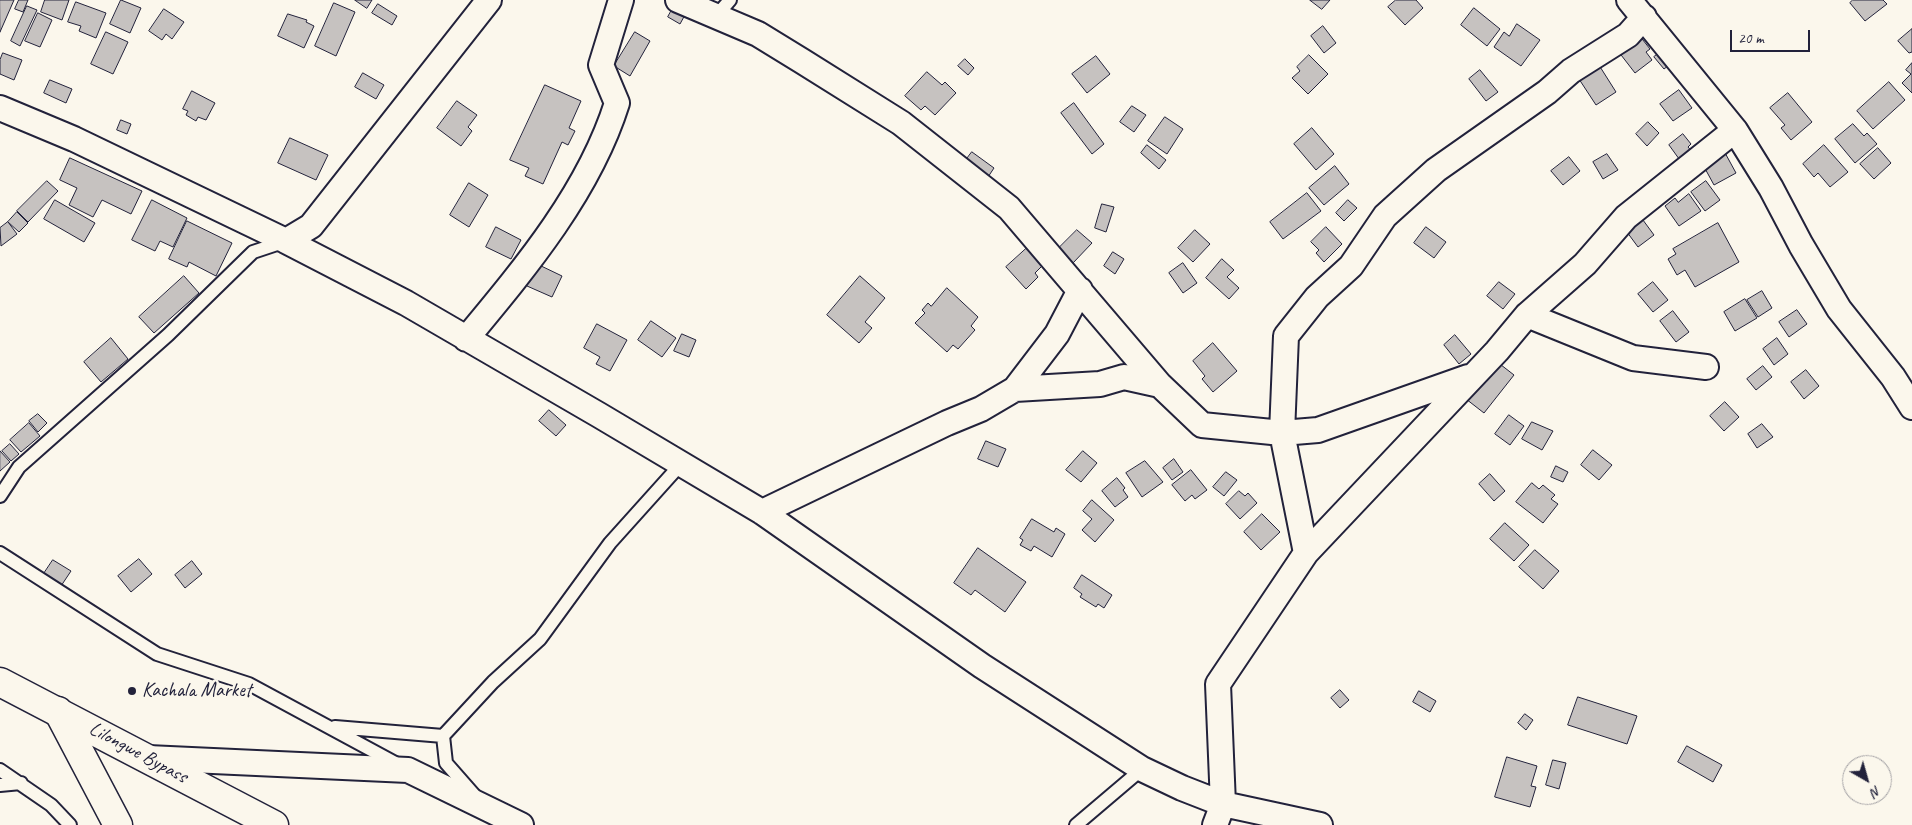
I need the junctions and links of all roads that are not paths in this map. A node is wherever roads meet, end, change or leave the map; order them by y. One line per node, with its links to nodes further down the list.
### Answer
1 (489, 0): 8 (street)
2 (621, 0): 11 (street)
3 (678, 0): 4 (street)
4 (723, 8): 9 (street)
5 (1637, 9): 7 (street); 17 (street)
6 (0, 108): 8 (street)
7 (1735, 130): 10 (street); 16 (street)
8 (286, 241): 11 (street); 19 (lane)
9 (1080, 290): 14 (street); 15 (street)
10 (1526, 315): 12 (street); 13 (street)
11 (466, 339): 18 (street)
12 (1706, 367)
13 (1471, 376): 17 (street); 22 (street)
14 (1160, 385): 15 (street); 17 (street)
15 (1015, 389): 20 (street)
16 (1912, 407)
17 (1282, 433): 22 (street)
18 (681, 464): 20 (street); 26 (lane)
19 (0, 496)
20 (762, 512): 28 (street)
21 (0, 553): 25 (lane)
22 (1306, 554): 34 (street)
23 (0, 682): 24 (main road, Lilongwe Bypass)
24 (58, 711): 27 (main road, Lilongwe Bypass); 36 (main road)
25 (330, 726): 26 (lane); 30 (lane)
26 (443, 736): 33 (lane)
27 (148, 758): 30 (street); 37 (main road, Lilongwe Bypass)
28 (1142, 769): 34 (street); 39 (lane)
29 (0, 770): 31 (lane)
30 (408, 770): 33 (street)
31 (22, 783): 32 (lane); 35 (lane)
32 (0, 785)
33 (484, 805): 38 (street)
34 (1219, 814): 40 (street)
35 (70, 825)
36 (118, 825)
37 (274, 825)
38 (521, 825)
39 (1076, 825)
40 (1320, 825)

